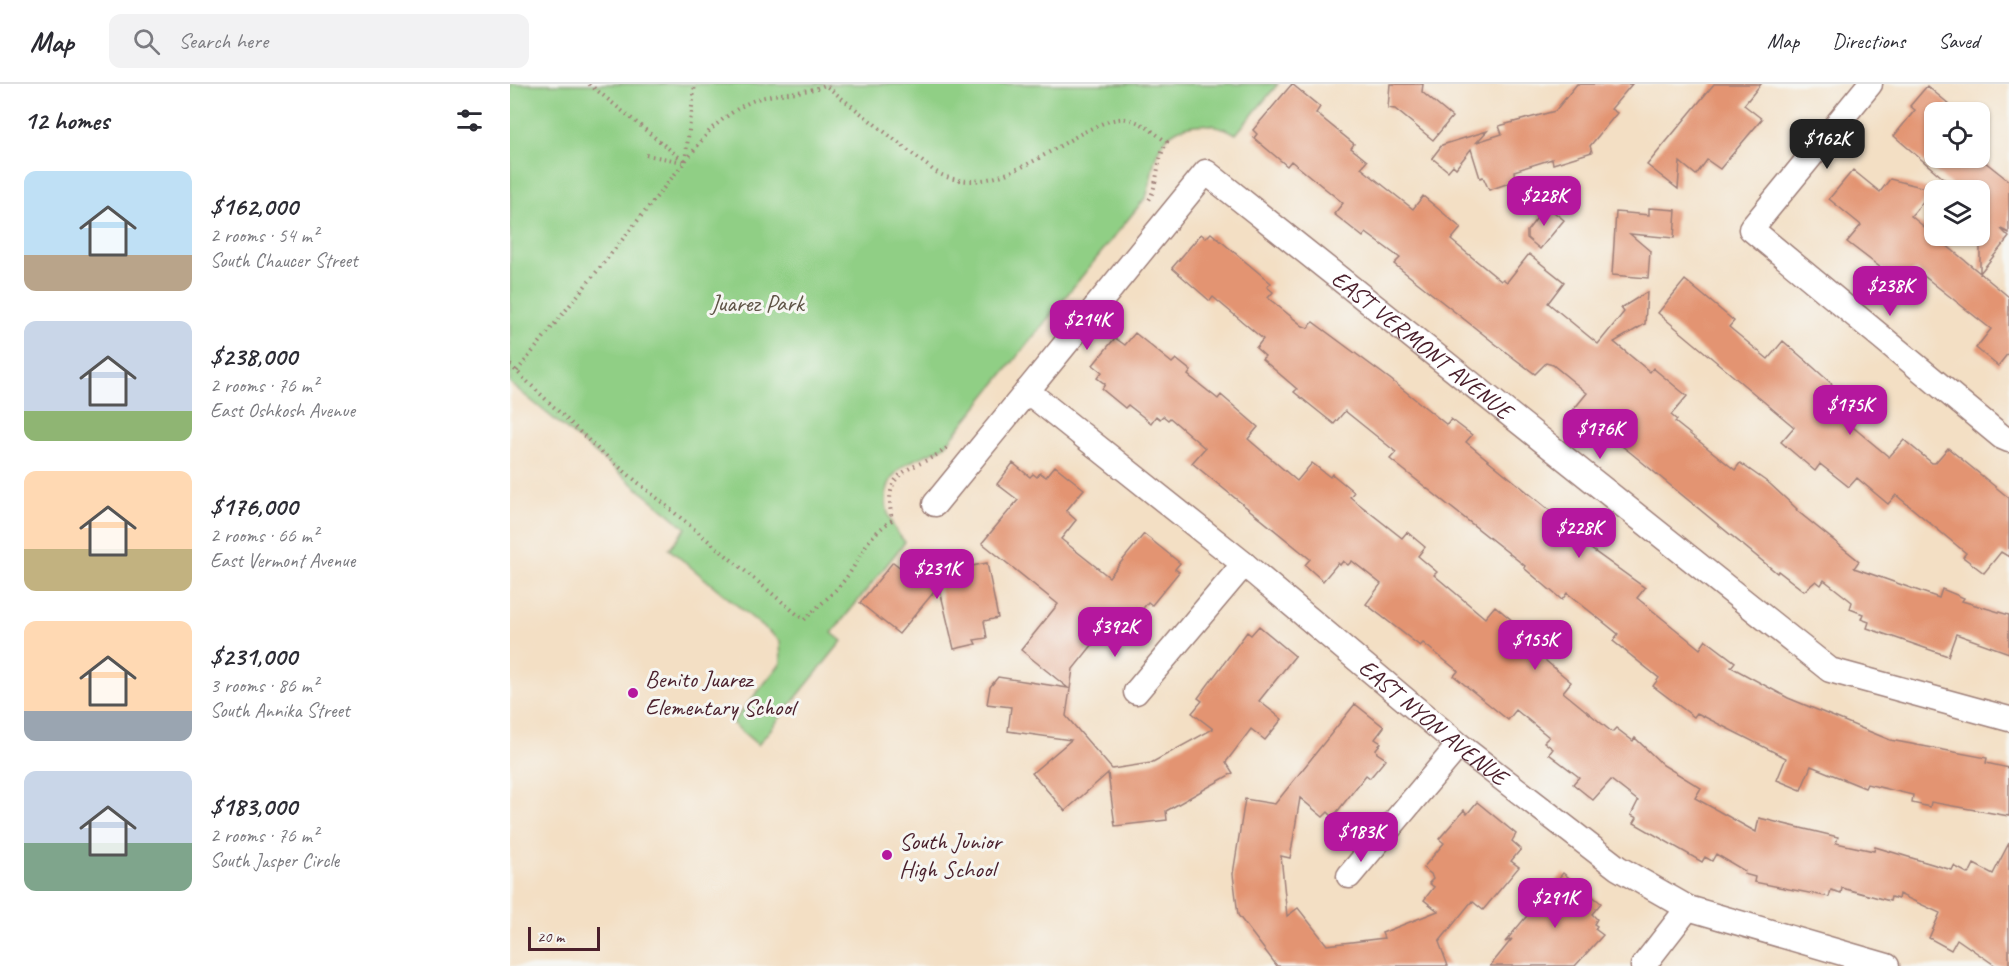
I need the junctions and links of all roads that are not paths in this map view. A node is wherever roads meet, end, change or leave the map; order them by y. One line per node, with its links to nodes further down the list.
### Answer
1 (1870, 84): 3 (street)
2 (1027, 391): 4 (street); 5 (street, EAST NYON AVENUE); 7 (street, EAST VERMONT AVENUE)
3 (2009, 440)
4 (935, 504)
5 (1244, 564): 6 (street); 8 (street, EAST NYON AVENUE)
6 (1136, 692)
7 (2009, 719)
8 (1460, 745): 9 (street); 10 (street, EAST NYON AVENUE)
9 (1349, 876)
10 (1688, 908): 11 (street); 12 (street, EAST NYON AVENUE)
11 (1643, 966)
12 (1887, 966)

